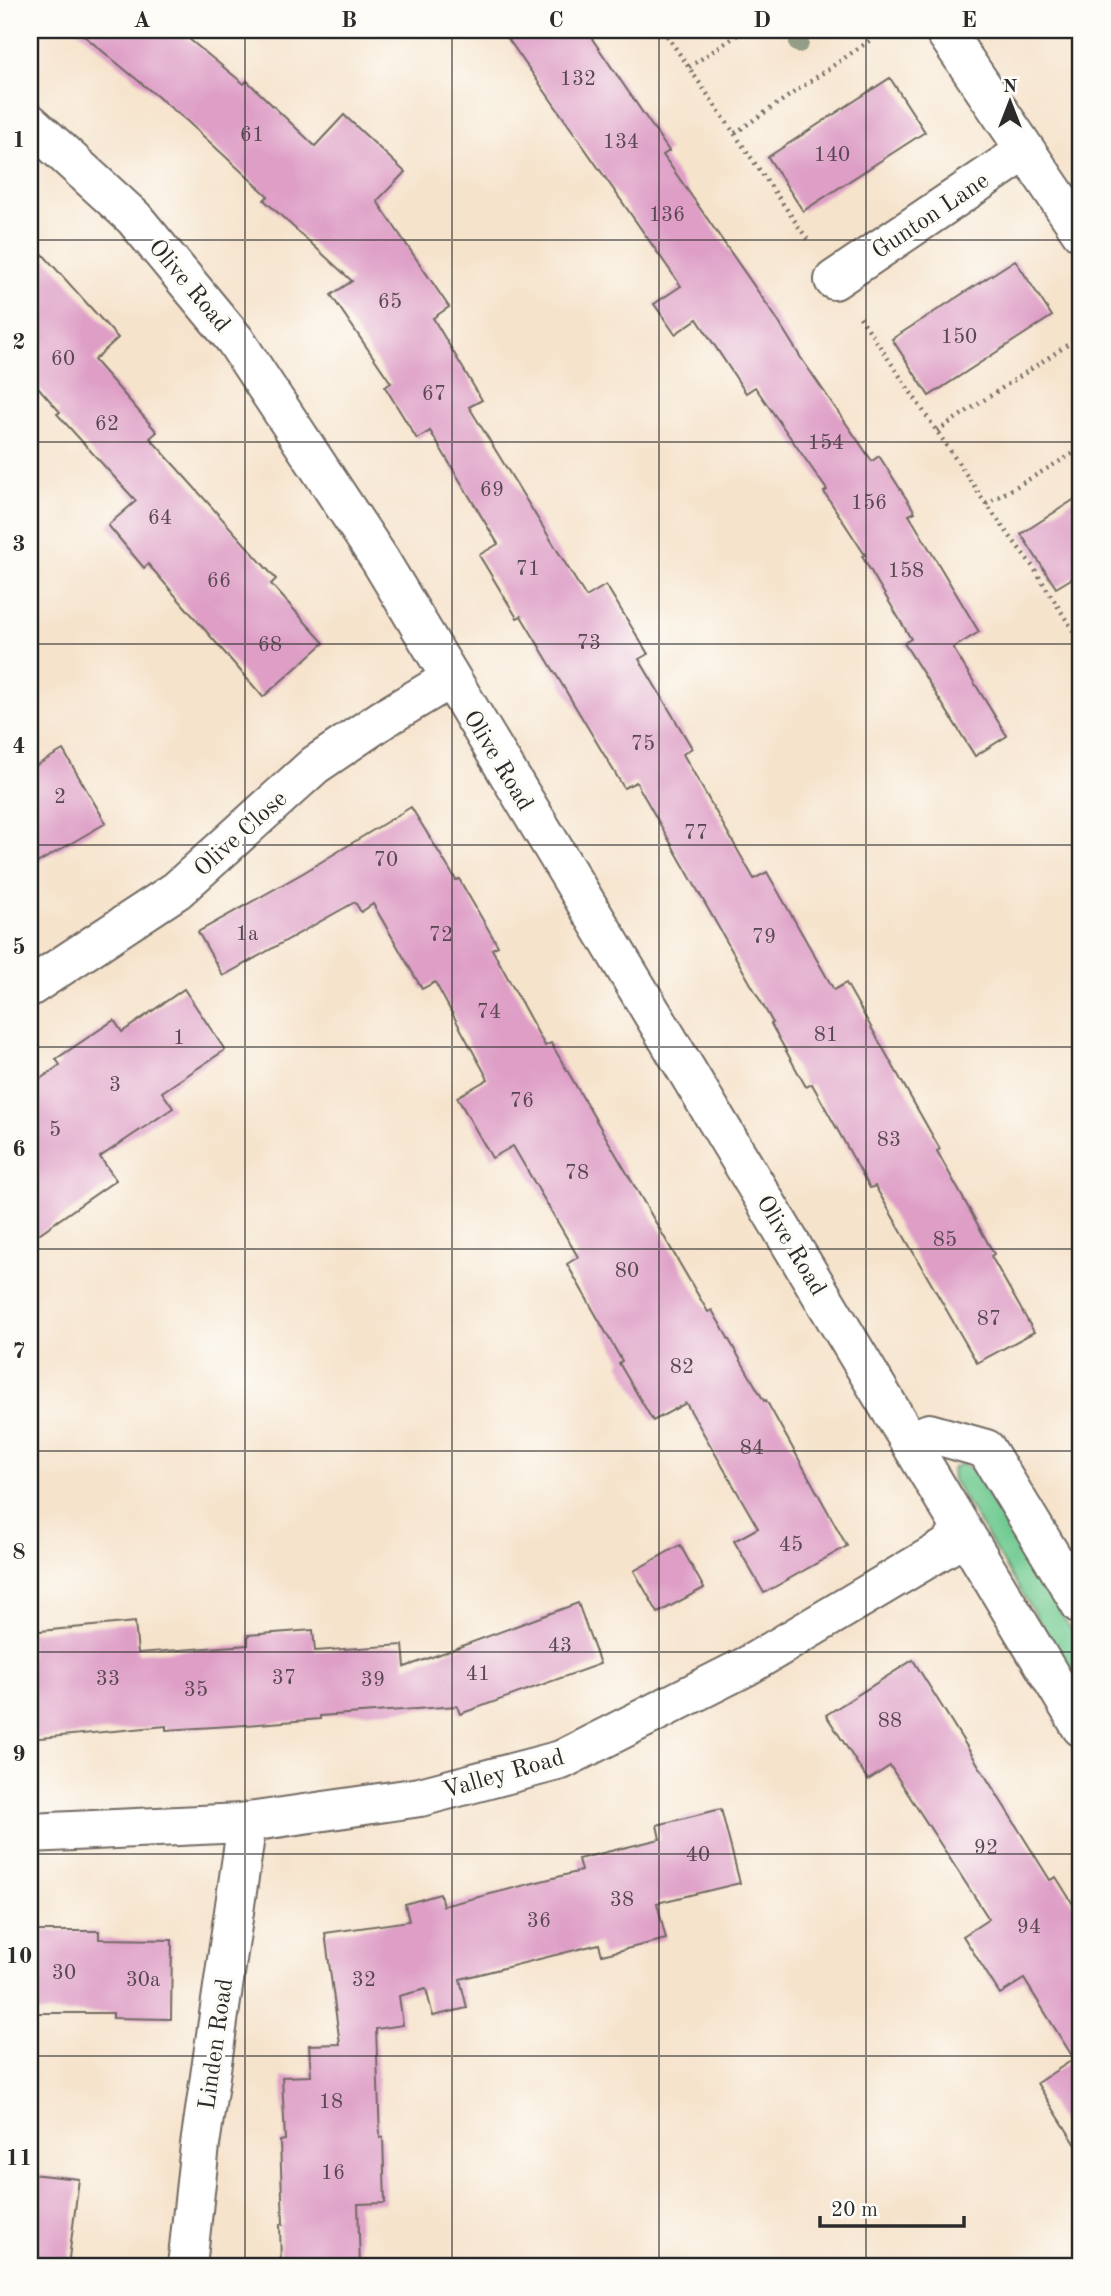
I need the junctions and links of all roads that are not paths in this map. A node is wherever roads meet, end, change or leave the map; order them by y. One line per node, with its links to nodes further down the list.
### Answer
1 (944, 30): 3 (street)
2 (30, 123): 6 (street, Olive Road)
3 (1025, 151): 4 (street); 5 (street, Gunton Lane)
4 (1081, 232)
5 (834, 279)
6 (450, 679): 7 (street, Olive Close); 8 (street, Olive Road)
7 (30, 987)
8 (910, 1441): 9 (street, Olive Road); 10 (street)
9 (962, 1532): 11 (street, Olive Road); 12 (street, Valley Road)
10 (1081, 1605)
11 (1081, 1727)
12 (242, 1823): 13 (street, Valley Road); 14 (street, Linden Road)
13 (30, 1833)
14 (187, 2266)

